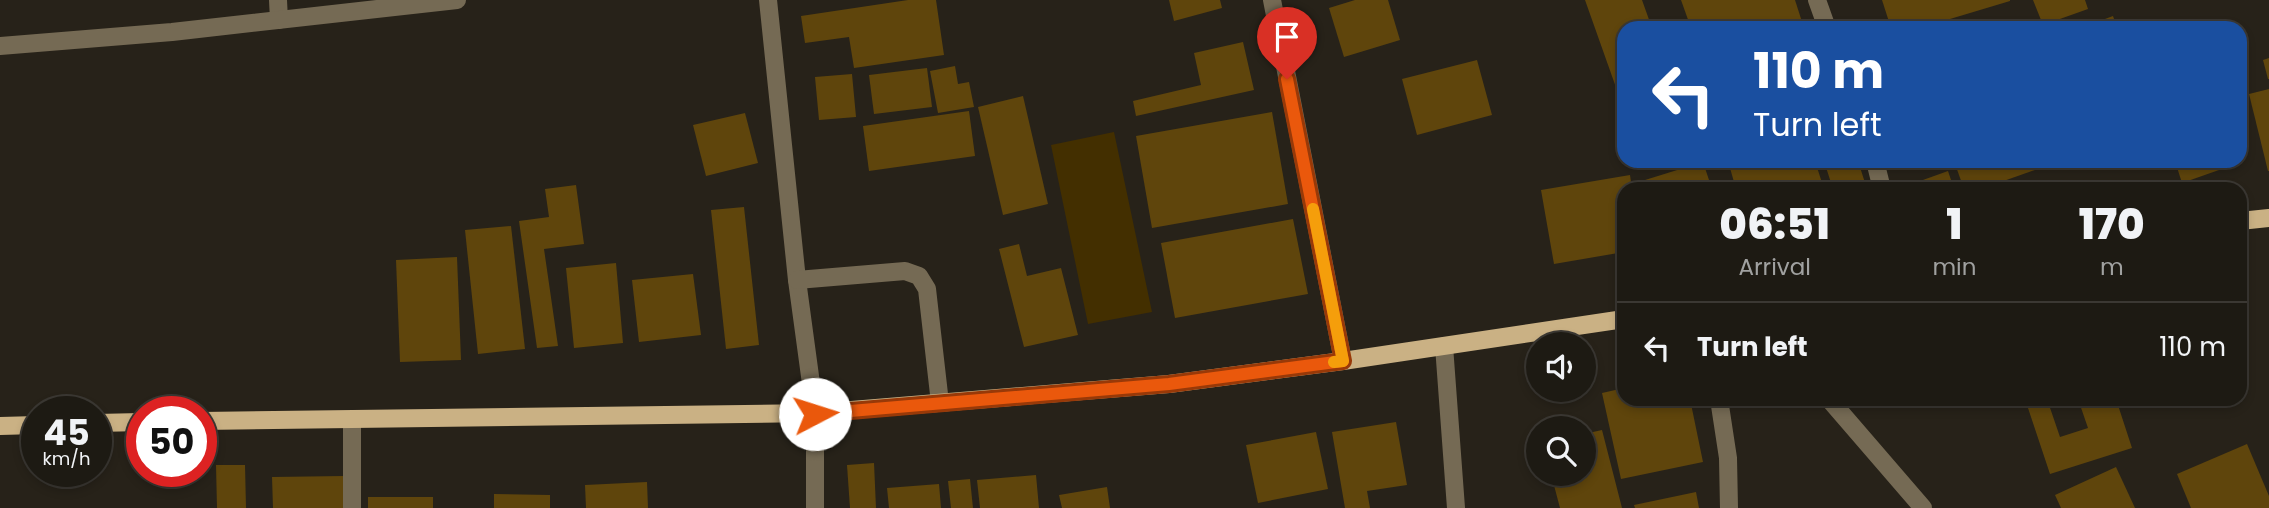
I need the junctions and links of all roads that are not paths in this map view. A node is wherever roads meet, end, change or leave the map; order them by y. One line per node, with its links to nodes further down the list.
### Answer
1 (278, 0): 6 (street)
2 (457, 0): 6 (street)
3 (768, 0): 11 (street)
4 (1272, 0): 14 (street)
5 (1817, 0): 7 (street)
6 (279, 20): 8 (street)
7 (1824, 21)
8 (0, 46)
9 (2269, 218): 10 (main road)
10 (2247, 220)
11 (797, 281): 15 (street); 18 (street)
12 (1617, 320): 13 (main road)
13 (1444, 346): 14 (main road); 25 (street)
14 (1343, 361): 15 (main road)
15 (940, 403): 18 (main road)
16 (1720, 406): 26 (street)
17 (1835, 406): 27 (street)
18 (815, 414): 19 (main road); 24 (street)
19 (352, 419): 20 (main road); 23 (street)
20 (217, 421)
21 (21, 425): 22 (main road)
22 (0, 426)
23 (352, 508)
24 (815, 508)
25 (1456, 508)
26 (1729, 508)
27 (1923, 508)

